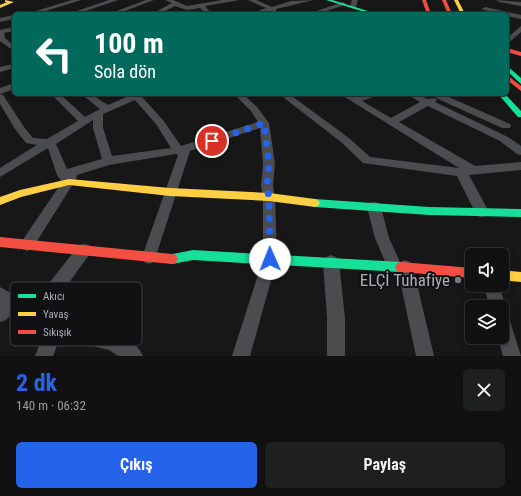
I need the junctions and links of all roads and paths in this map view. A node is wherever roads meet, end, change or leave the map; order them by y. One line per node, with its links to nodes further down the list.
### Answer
1 (8, 0): 22 (main road)
2 (78, 0): 26 (street)
3 (115, 0): 27 (street)
4 (152, 0): 28 (street)
5 (168, 0): 17 (street)
6 (237, 0): 16 (street)
7 (251, 0): 24 (street)
8 (282, 0): 18 (street)
9 (311, 0): 18 (street)
10 (328, 0): 19 (main road)
11 (424, 0): 34 (main road)
12 (435, 0): 35 (main road)
13 (444, 0): 36 (main road)
14 (456, 0): 37 (main road)
15 (499, 0): 21 (street)
16 (204, 3): 17 (street)
17 (174, 4): 29 (street)
18 (291, 4): 23 (street); 24 (street)
19 (343, 4): 20 (main road); 32 (street)
20 (354, 4): 33 (main road)
21 (521, 4)
22 (0, 7)
23 (298, 8)
24 (271, 9): 30 (street); 31 (street)
25 (485, 9): 38 (street)
26 (45, 12)
27 (77, 12)
28 (117, 12)
29 (159, 12)
30 (260, 12)
31 (278, 12)
32 (317, 12)
33 (368, 12)
34 (428, 12)
35 (439, 12)
36 (449, 12)
37 (462, 12)
38 (498, 12)
39 (509, 14): 41 (street)
40 (12, 17): 42 (street)
41 (521, 17)
42 (0, 20)
43 (521, 28): 46 (street)
44 (12, 29): 45 (street)
45 (0, 32): 47 (street)
46 (509, 40)
47 (8, 49)
48 (509, 51): 49 (main road)
49 (521, 54)
50 (12, 67): 51 (street)
51 (0, 70)
52 (509, 70): 54 (main road)
53 (509, 79): 56 (main road)
54 (521, 82)
55 (12, 87): 57 (street)
56 (521, 89)
57 (0, 91)
58 (57, 96): 75 (street)
59 (87, 96): 73 (street)
60 (137, 96): 73 (street)
61 (140, 96): 80 (street)
62 (240, 96): 77 (street)
63 (286, 96): 84 (street)
64 (348, 96): 71 (street)
65 (367, 96): 71 (street)
66 (414, 96): 72 (street)
67 (438, 96): 72 (street)
68 (442, 96): 78 (street)
69 (503, 96): 74 (main road)
70 (0, 97): 79 (street)
71 (355, 100): 76 (street)
72 (427, 103): 76 (street); 81 (street)
73 (102, 111): 75 (street); 82 (street)
74 (521, 116)
75 (84, 121): 79 (street)
76 (391, 122): 84 (street)
77 (264, 123): 80 (street); 88 (street)
78 (506, 126)
79 (50, 143): 85 (street); 86 (street)
80 (181, 150): 82 (street); 87 (street)
81 (521, 151)
82 (108, 161): 86 (street)
83 (521, 166): 84 (street)
84 (467, 172): 91 (street)
85 (0, 173)
86 (69, 176): 87 (main road); 89 (main road); 94 (street)
87 (170, 192): 88 (main road); 96 (street)
88 (269, 198): 90 (main road); 97 (street)
89 (0, 201)
90 (374, 207): 91 (main road); 99 (street)
91 (482, 212): 92 (main road)
92 (521, 213)
93 (0, 242): 94 (main road)
94 (27, 245): 95 (main road)
95 (84, 250): 96 (main road); 103 (street)
96 (149, 258): 97 (main road)
97 (270, 259): 98 (main road); 109 (street)
98 (331, 262): 99 (main road); 110 (street)
99 (399, 266): 100 (main road); 111 (street)
100 (465, 272)
101 (509, 276): 102 (main road)
102 (521, 277)
103 (60, 282)
104 (509, 344): 112 (street)
105 (48, 346): 107 (street)
106 (119, 346): 108 (street)
107 (44, 356)
108 (134, 356)
109 (241, 356)
110 (336, 356)
111 (425, 356)
112 (512, 356)

